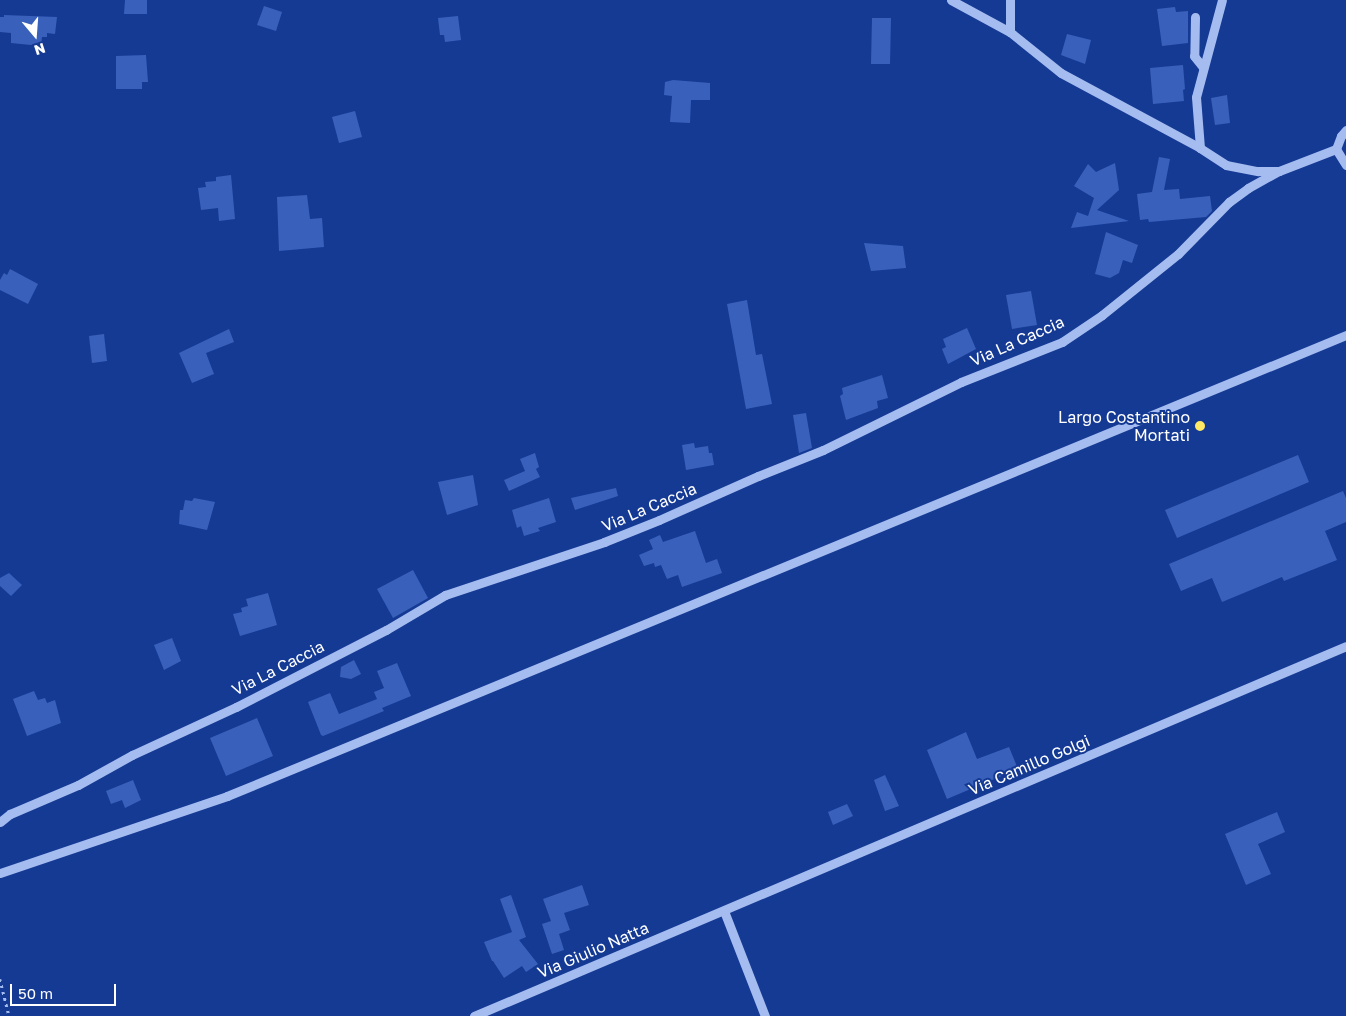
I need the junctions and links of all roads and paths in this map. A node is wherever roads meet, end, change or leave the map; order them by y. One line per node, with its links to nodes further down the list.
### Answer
1 (951, 0): 5 (street)
2 (1010, 0): 5 (street)
3 (1222, 0): 6 (street)
4 (1195, 17): 6 (street)
5 (1010, 32): 8 (street)
6 (1202, 68): 8 (street)
7 (1346, 130): 9 (street)
8 (1200, 148): 11 (street)
9 (1336, 149): 10 (street); 11 (street, Via La Caccia)
10 (1346, 165)
11 (1279, 171): 14 (street, Via La Caccia)
12 (1346, 335): 15 (street)
13 (1346, 646): 16 (street, Via Camillo Golgi)
14 (0, 822)
15 (0, 873)
16 (724, 911): 19 (street, Via Giulio Natta); 20 (street)
17 (0, 979): 18 (path)
18 (9, 1016)
19 (474, 1016)
20 (765, 1016)

